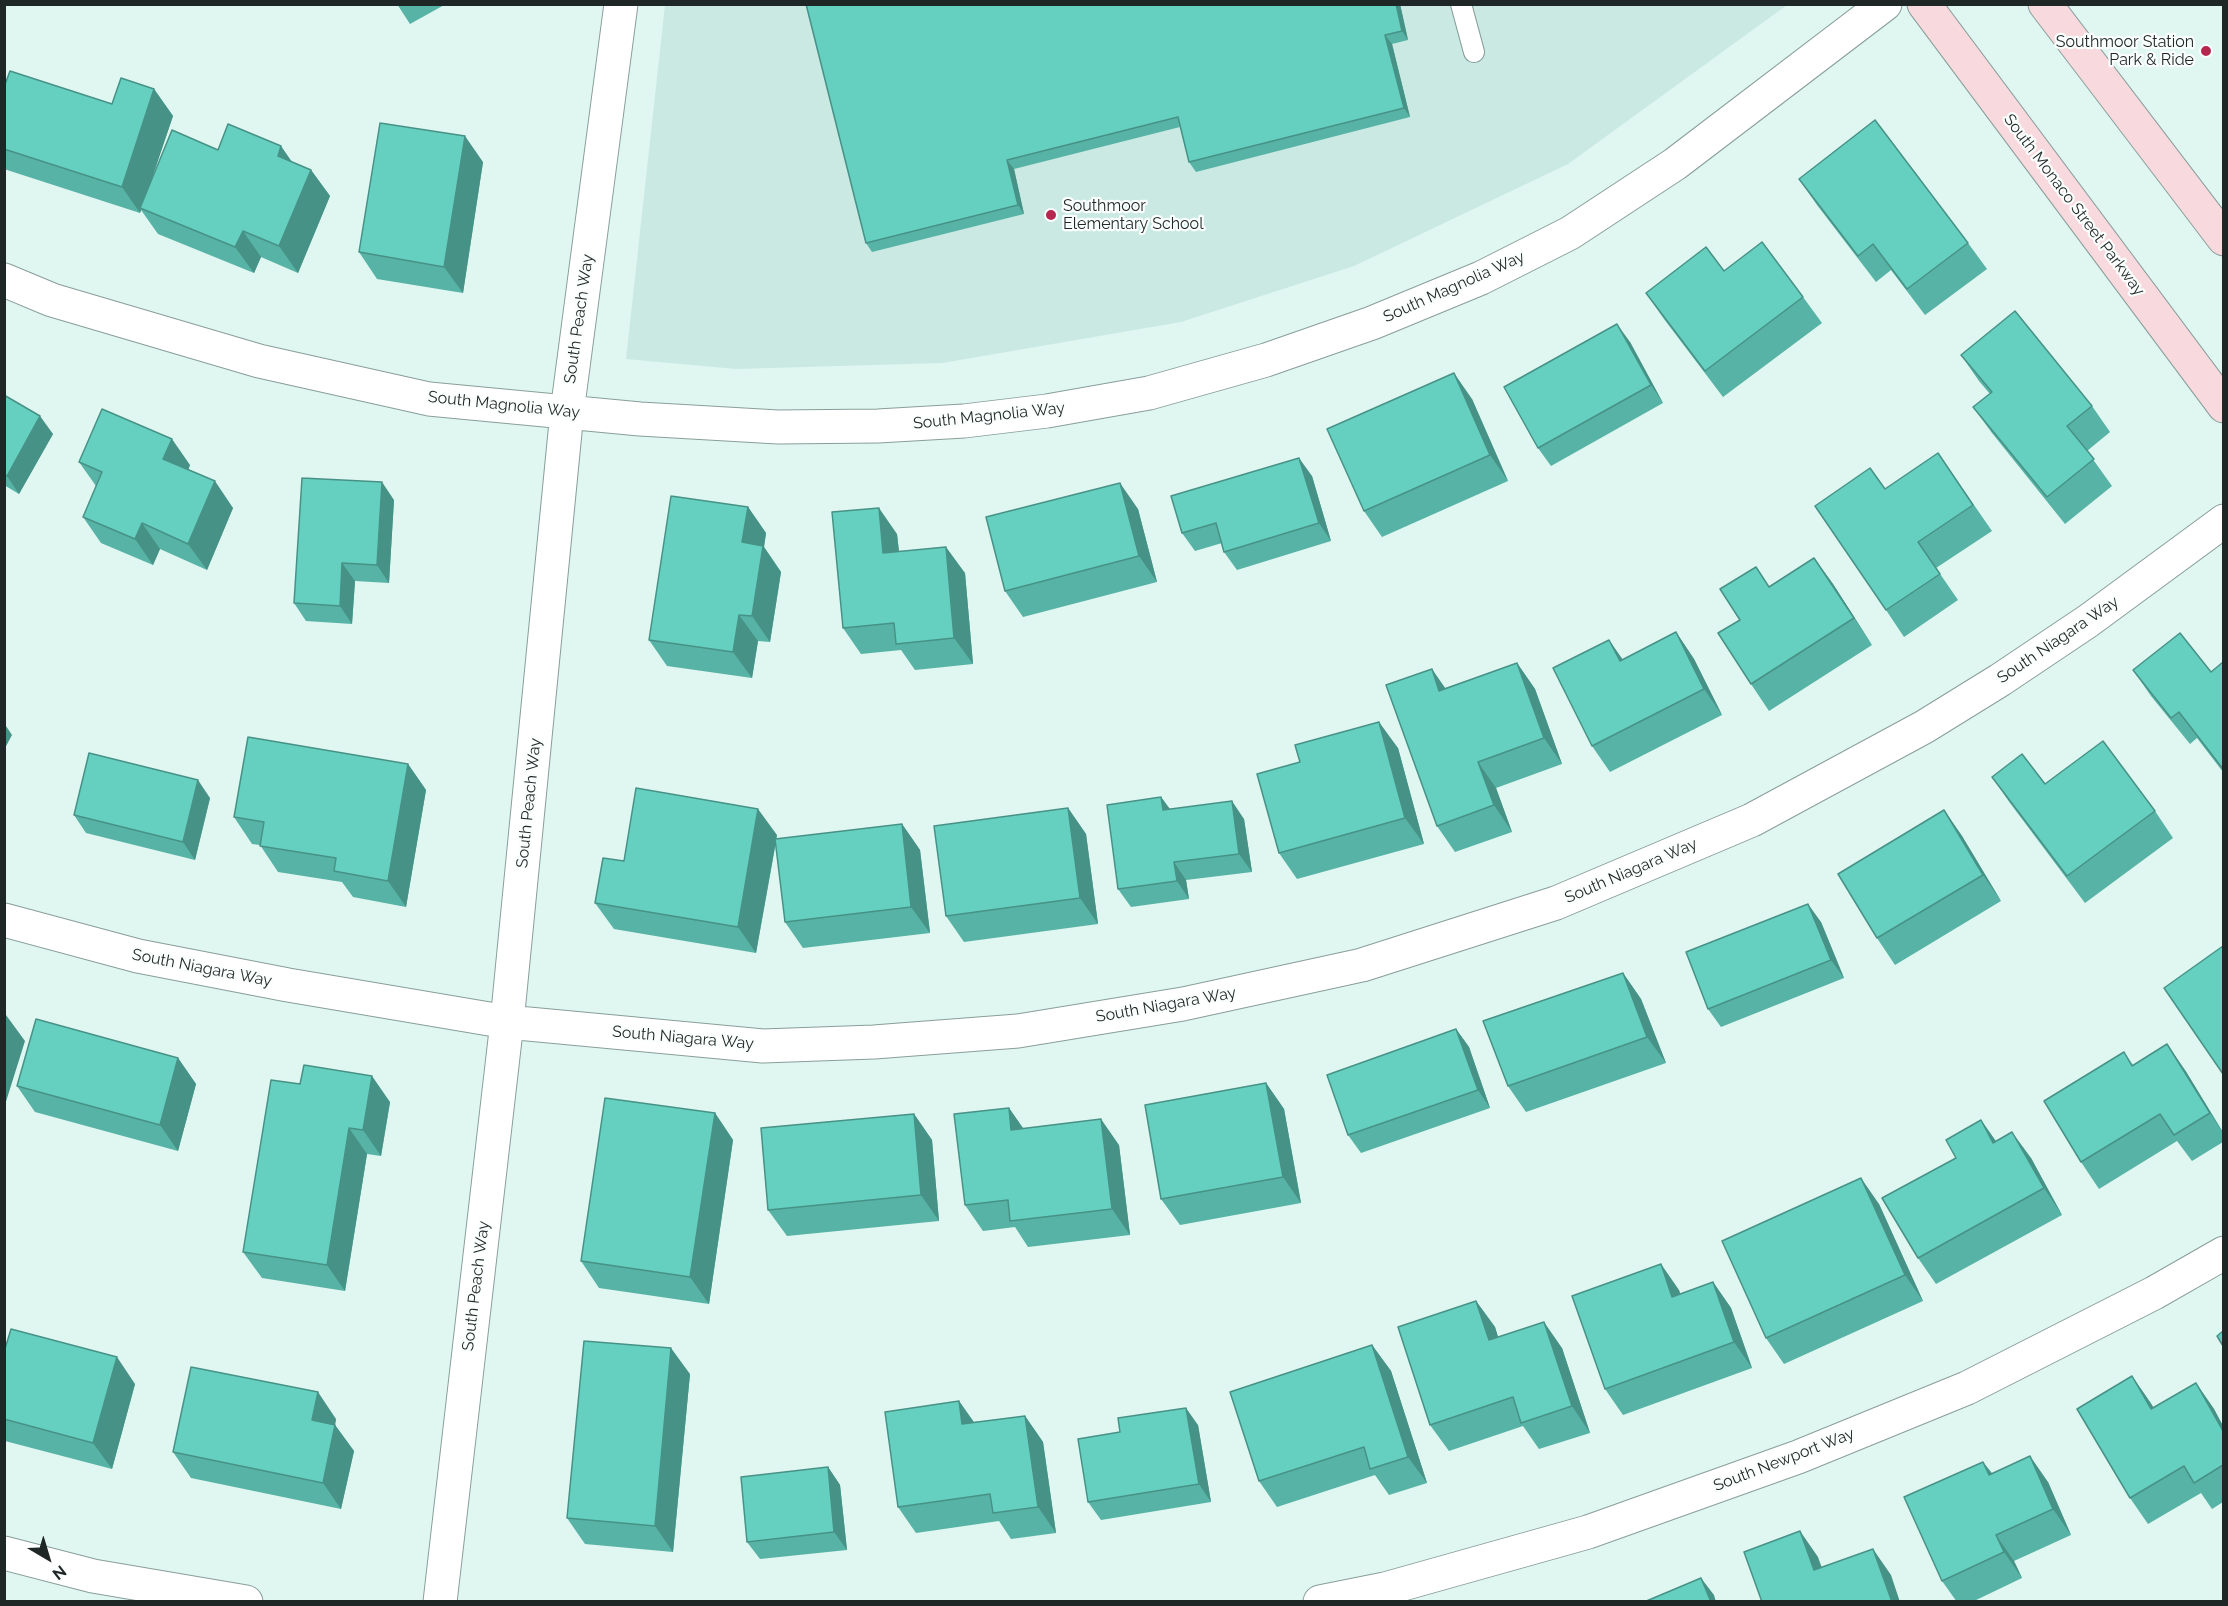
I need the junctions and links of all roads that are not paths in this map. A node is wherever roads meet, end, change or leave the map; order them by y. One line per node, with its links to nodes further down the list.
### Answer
1 (621, 4): 10 (street, South Peach Way)
2 (1461, 4): 6 (lane)
3 (1885, 4): 10 (street, South Magnolia Way)
4 (1924, 4): 9 (main road, South Monaco Street Parkway)
5 (2045, 4): 7 (main road)
6 (1474, 52)
7 (2223, 239)
8 (4, 280): 10 (street, South Magnolia Way)
9 (2223, 406)
10 (567, 412): 13 (street, South Peach Way)
11 (2223, 521): 13 (street, South Niagara Way)
12 (4, 920): 13 (street, South Niagara Way)
13 (507, 1022): 17 (street, South Peach Way)
14 (2223, 1253): 18 (street, South Newport Way)
15 (4, 1553): 16 (street)
16 (246, 1602)
17 (440, 1602)
18 (1320, 1602)

